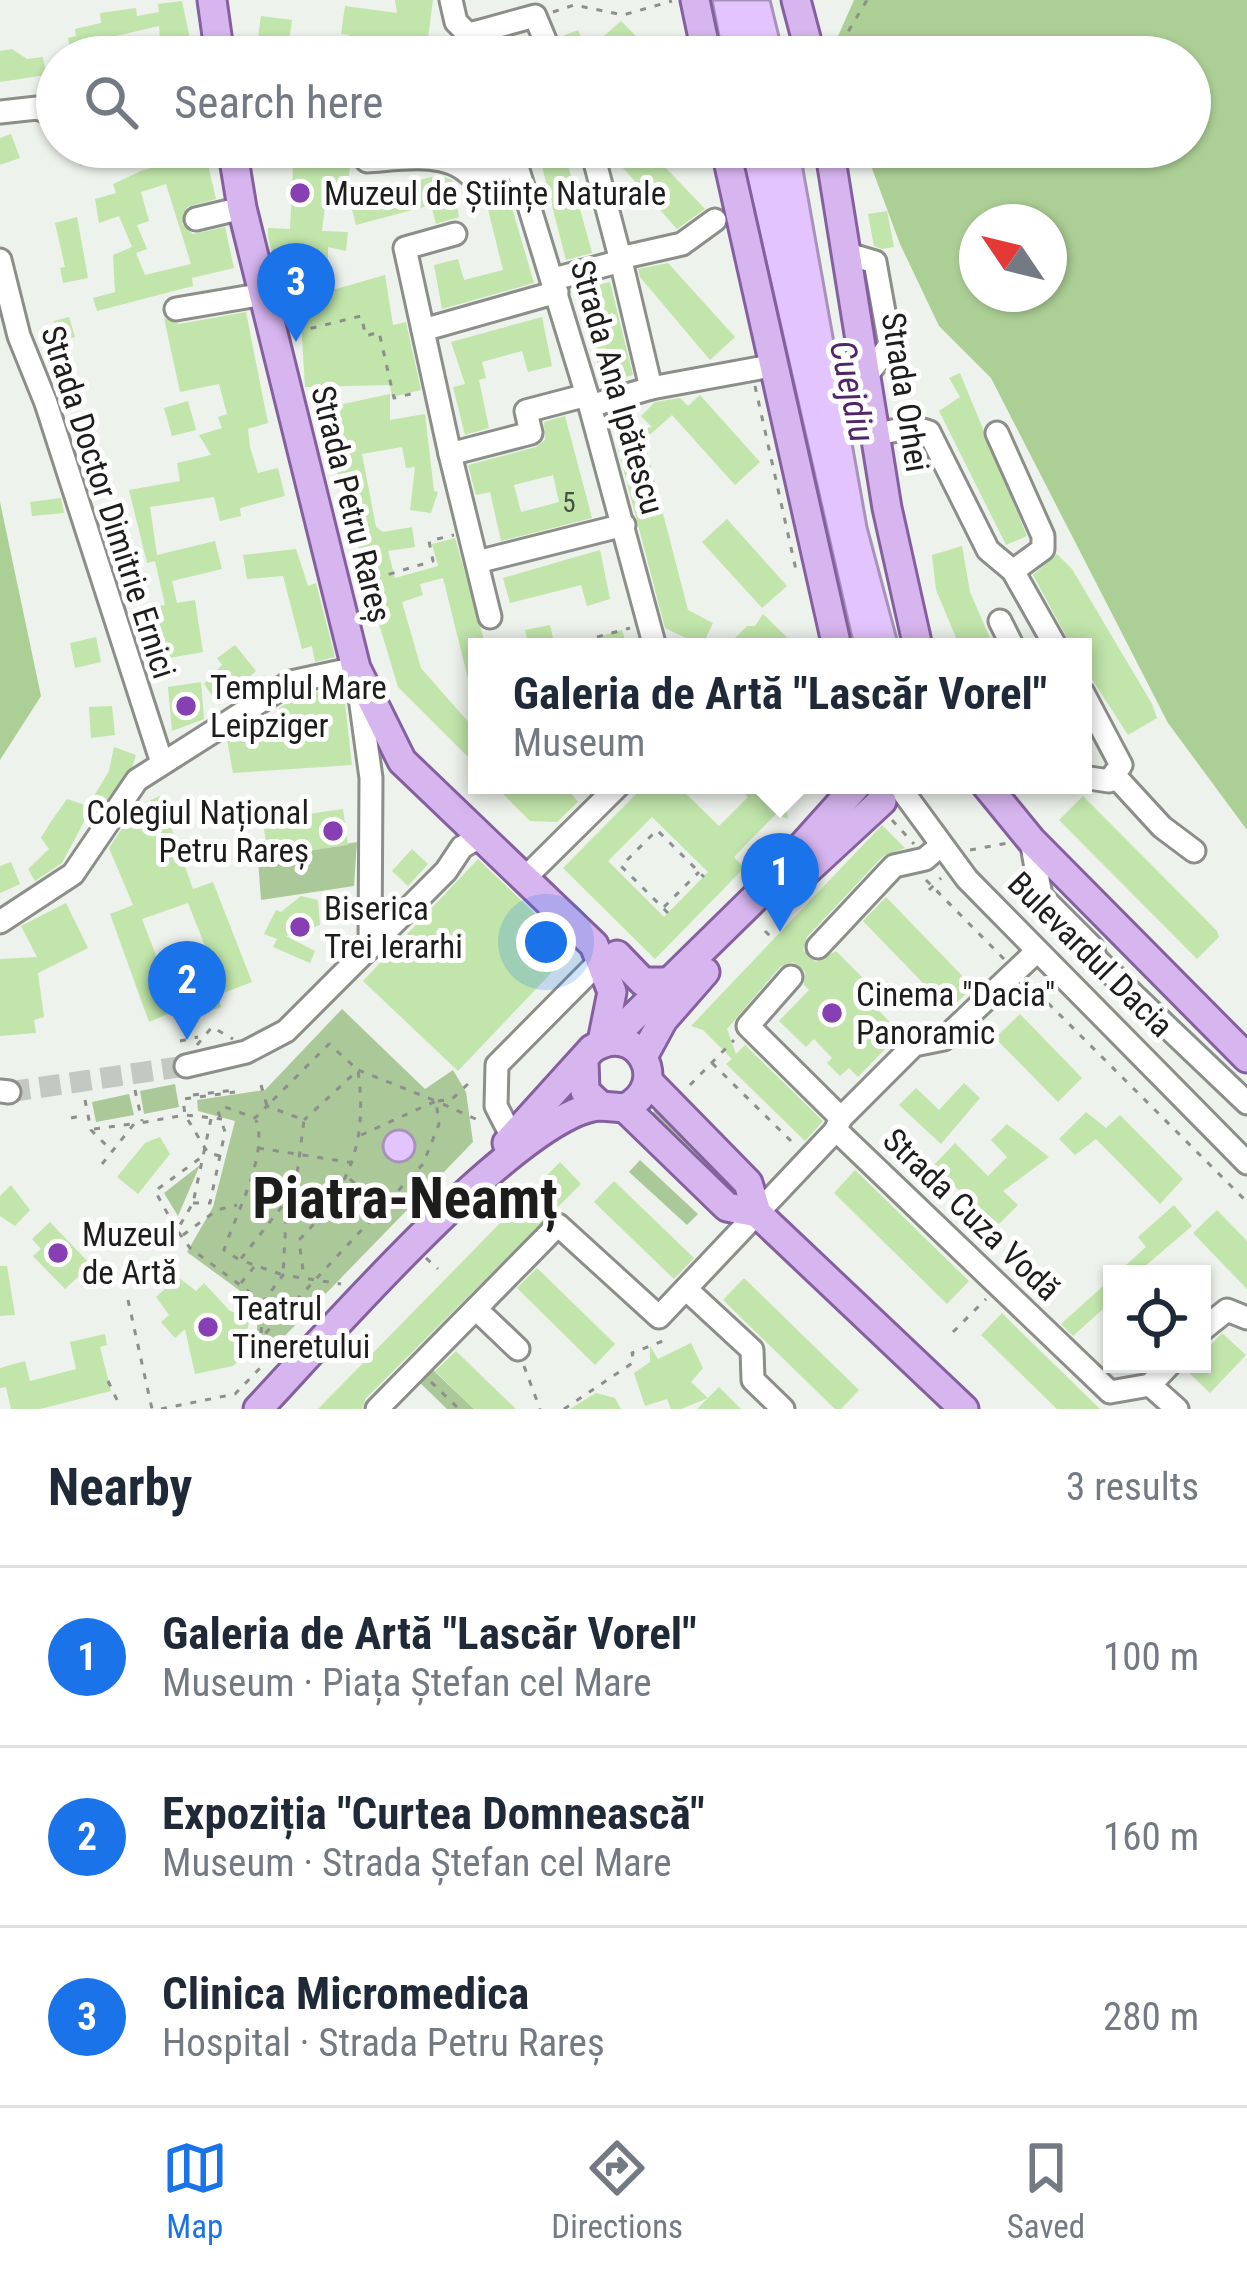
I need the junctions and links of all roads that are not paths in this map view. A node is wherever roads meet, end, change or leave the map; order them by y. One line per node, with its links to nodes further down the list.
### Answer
1 (212, 0): 6 (main road)
2 (452, 0): 5 (street)
3 (695, 0): 9 (main road)
4 (796, 0): 10 (main road)
5 (477, 32): 7 (street); 8 (street)
6 (217, 36)
7 (478, 36)
8 (545, 36)
9 (703, 36)
10 (805, 36)
11 (36, 108): 12 (street)
12 (0, 112)
13 (235, 168): 18 (main road, Strada Petru Rareș)
14 (517, 168): 24 (street, Strada Ana Ipătescu)
15 (597, 168): 23 (street)
16 (729, 168): 28 (main road)
17 (833, 168): 31 (main road, Strada Orhei)
18 (242, 208): 19 (street); 25 (main road, Strada Petru Rareș)
19 (196, 219)
20 (715, 220): 23 (street)
21 (455, 234): 27 (street)
22 (0, 260): 46 (street, Strada Doctor Dimitrie Ernici)
23 (621, 260): 24 (street); 29 (street)
24 (556, 286): 27 (street); 30 (street, Strada Ana Ipătescu)
25 (264, 294): 26 (street); 44 (main road, Strada Petru Rareș)
26 (176, 309)
27 (423, 330): 33 (street)
28 (771, 366): 29 (street); 40 (main road)
29 (651, 388): 30 (street)
30 (589, 400): 33 (street); 34 (street, Strada Ana Ipătescu)
31 (877, 434): 36 (street); 41 (main road, Strada Orhei)
32 (997, 434): 36 (street)
33 (450, 454): 35 (street)
34 (624, 525): 35 (street); 39 (street, Strada Ana Ipătescu)
35 (477, 562): 37 (street)
36 (1013, 571): 43 (street)
37 (490, 617)
38 (1000, 621): 42 (street)
39 (653, 638)
40 (835, 638)
41 (916, 638)
42 (1008, 638)
43 (1051, 638)
44 (356, 668): 46 (street); 54 (main road, Strada Petru Rareș); 61 (street, Strada Petru Rareș)
45 (1092, 709): 47 (street)
46 (162, 763): 57 (street)
47 (1116, 777): 48 (street); 55 (street)
48 (1092, 780)
49 (610, 794): 56 (street)
50 (886, 794): 53 (street, Bulevardul Dacia); 65 (main road); 66 (main road)
51 (992, 794): 52 (main road)
52 (1023, 841): 58 (main road); 60 (street)
53 (951, 849): 59 (street); 62 (street, Bulevardul Dacia)
54 (472, 851): 56 (main road, Strada Petru Rareș); 61 (street); 63 (main road, Strada Petru Rareș)
55 (1194, 851)
56 (534, 869): 63 (main road, Strada Petru Rareș)
57 (0, 922)
58 (1135, 945): 60 (street); 67 (main road)
59 (818, 947)
60 (1093, 947): 69 (street)
61 (370, 948): 68 (street)
62 (1037, 951): 71 (street); 73 (street, Bulevardul Dacia)
63 (610, 957): 65 (main road); 66 (main road, Strada Petru Rareș); 66 (main road); 72 (street)
64 (790, 977): 71 (street, Strada Cuza Vodă)
65 (671, 982): 66 (main road)
66 (622, 1049): 70 (main road); 70 (main road, Strada Petru Rareș); 72 (main road); 74 (main road)
67 (1247, 1058)
68 (187, 1067)
69 (1247, 1103)
70 (613, 1107): 72 (main road); 74 (main road)
71 (838, 1124): 74 (street); 81 (street, Strada Cuza Vodă)
72 (507, 1147): 82 (main road)
73 (1247, 1162)
74 (746, 1206): 75 (street); 85 (main road)
75 (686, 1289): 76 (street); 84 (street)
76 (476, 1309): 79 (street); 83 (street)
77 (1247, 1318): 78 (street)
78 (1211, 1323)
79 (518, 1349)
80 (1161, 1373): 81 (street)
81 (1150, 1385): 86 (street)
82 (258, 1409)
83 (377, 1409)
84 (783, 1409)
85 (964, 1409)
86 (1177, 1409)

